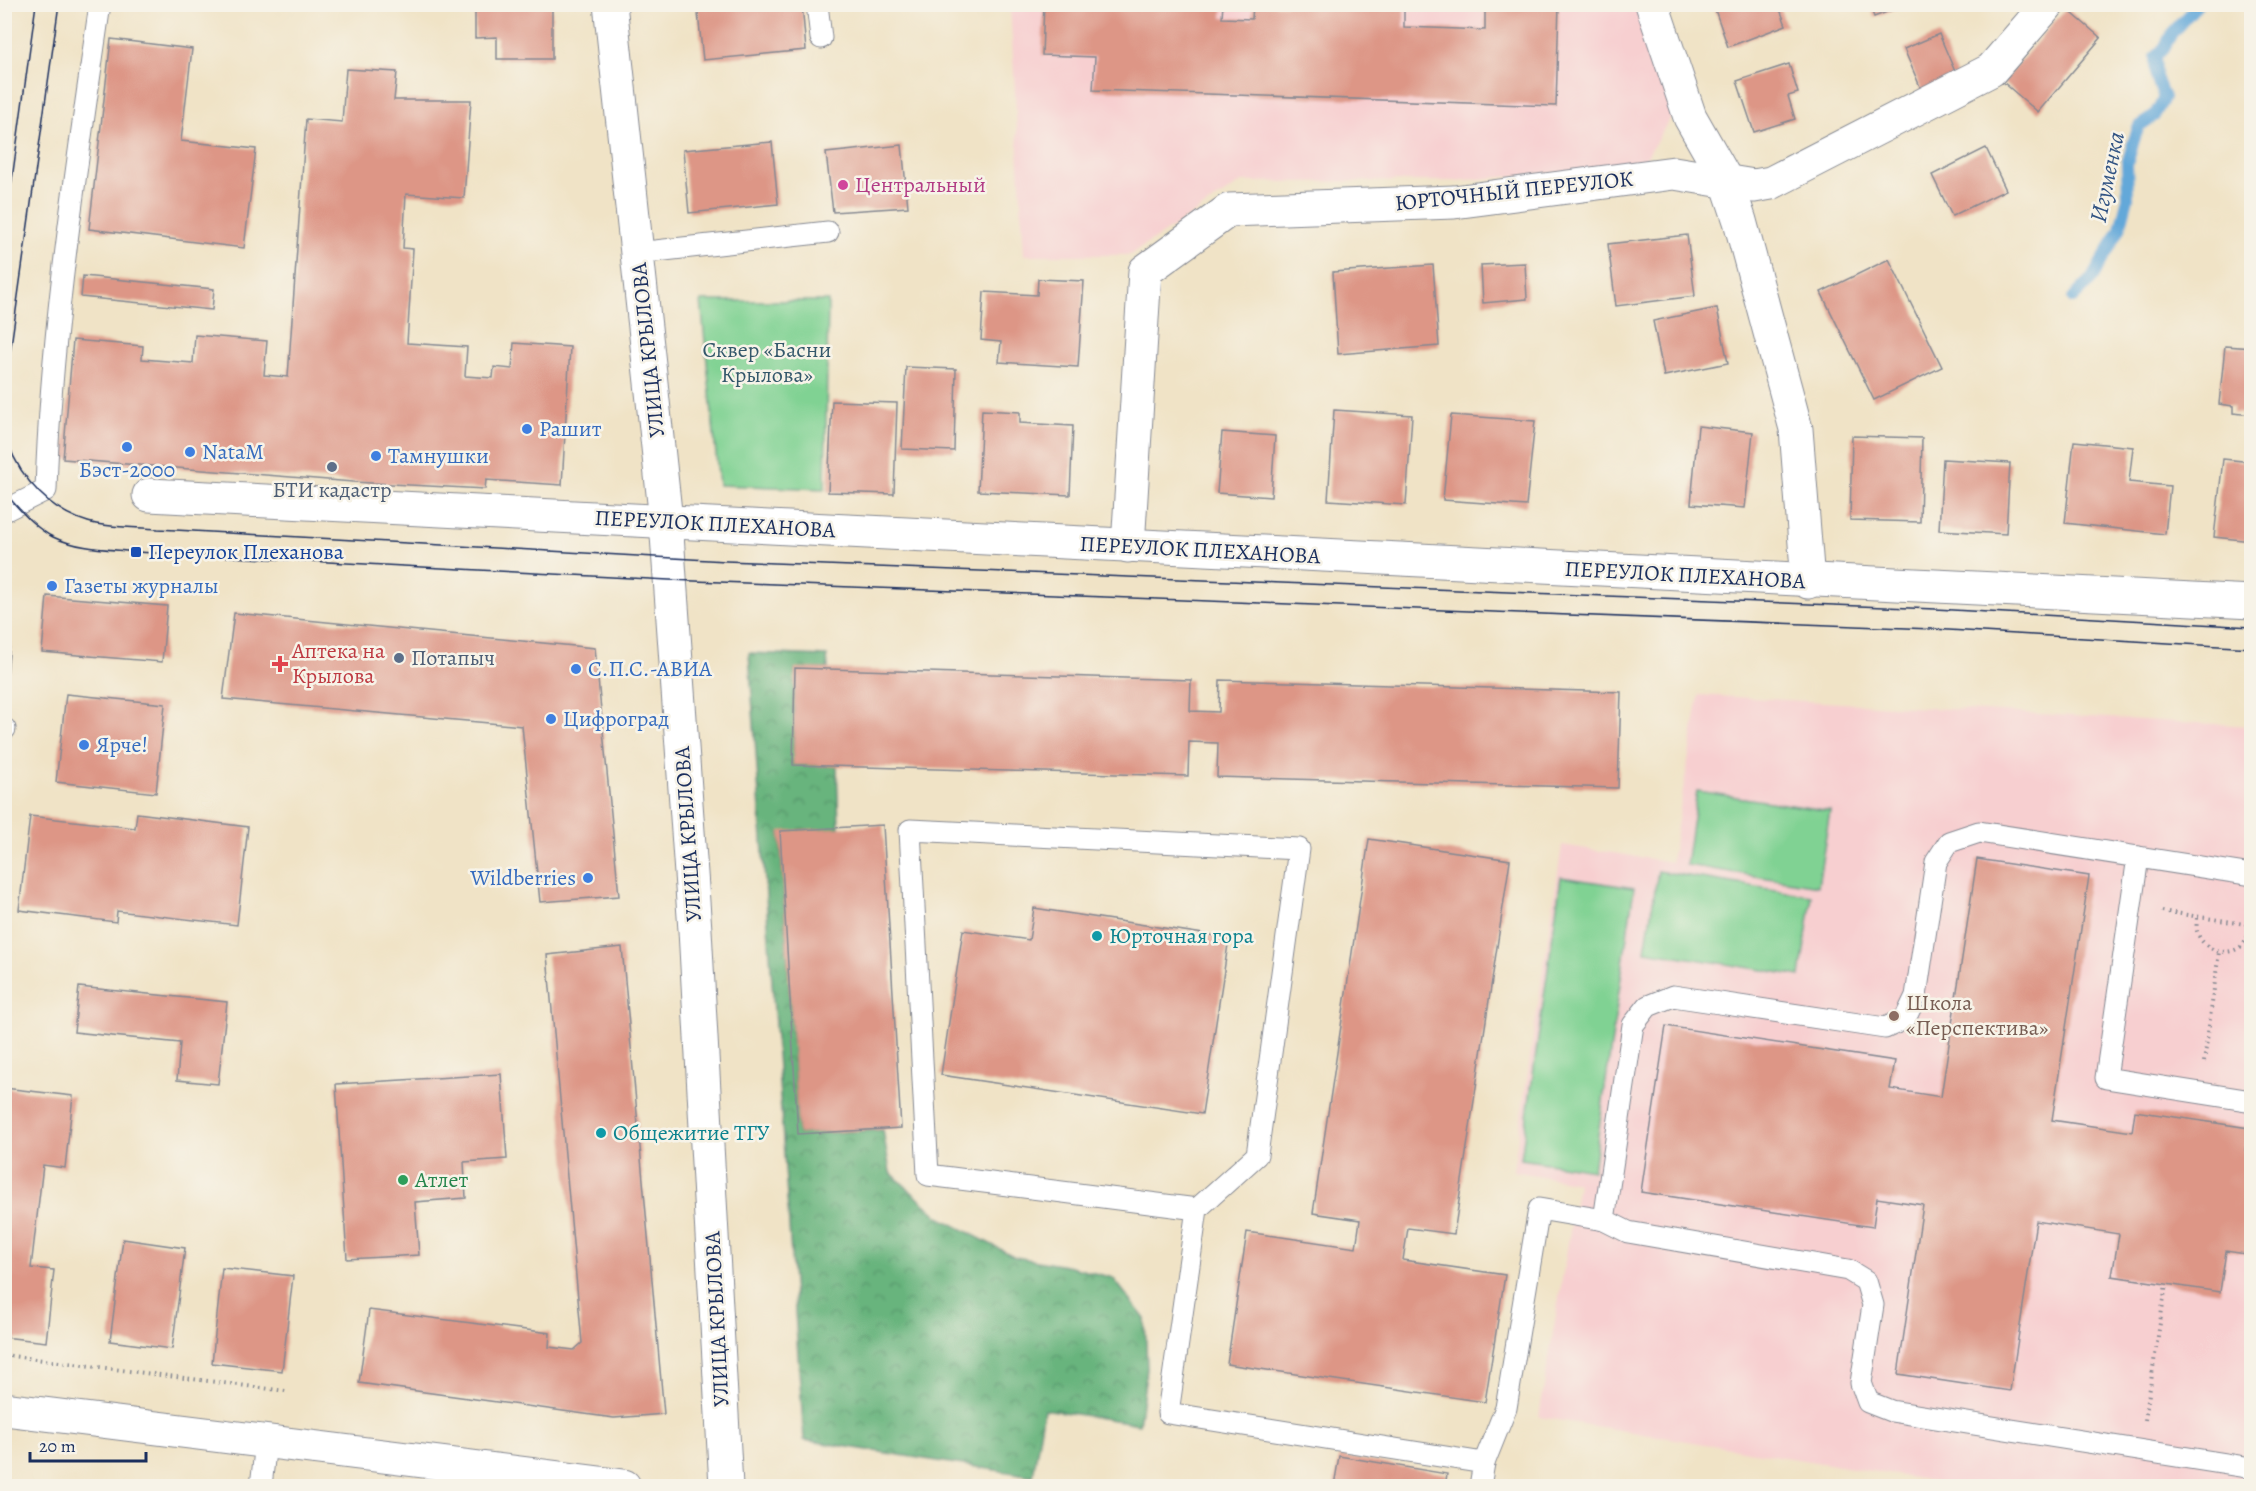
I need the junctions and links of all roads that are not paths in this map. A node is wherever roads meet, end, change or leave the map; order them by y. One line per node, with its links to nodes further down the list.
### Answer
1 (100, 4): 11 (lane)
2 (610, 4): 9 (street, УЛИЦА КРЫЛОВА)
3 (817, 4): 6 (lane)
4 (1652, 4): 7 (street)
5 (2048, 4): 7 (street, ЮРТОЧНЫЙ ПЕРЕУЛОК)
6 (820, 38)
7 (1727, 182): 13 (street, ЮРТОЧНЫЙ ПЕРЕУЛОК); 14 (street)
8 (828, 232): 9 (lane)
9 (637, 253): 12 (street, УЛИЦА КРЫЛОВА)
10 (148, 495): 12 (street, ПЕРЕУЛОК ПЛЕХАНОВА)
11 (4, 511)
12 (666, 521): 13 (street, ПЕРЕУЛОК ПЛЕХАНОВА); 27 (street, УЛИЦА КРЫЛОВА)
13 (1128, 546): 14 (street, ПЕРЕУЛОК ПЛЕХАНОВА)
14 (1808, 582): 15 (street, ПЕРЕУЛОК ПЛЕХАНОВА)
15 (2252, 602)
16 (2138, 857): 17 (lane); 18 (lane); 20 (lane)
17 (2252, 875)
18 (2252, 1101)
19 (1197, 1209): 19 (lane); 23 (lane)
20 (1604, 1220): 23 (lane); 24 (lane)
21 (4, 1409): 22 (street)
22 (266, 1442): 25 (lane); 26 (street)
23 (1484, 1463): 28 (lane)
24 (2252, 1468)
25 (261, 1486)
26 (624, 1486)
27 (726, 1486)
28 (1480, 1486)

